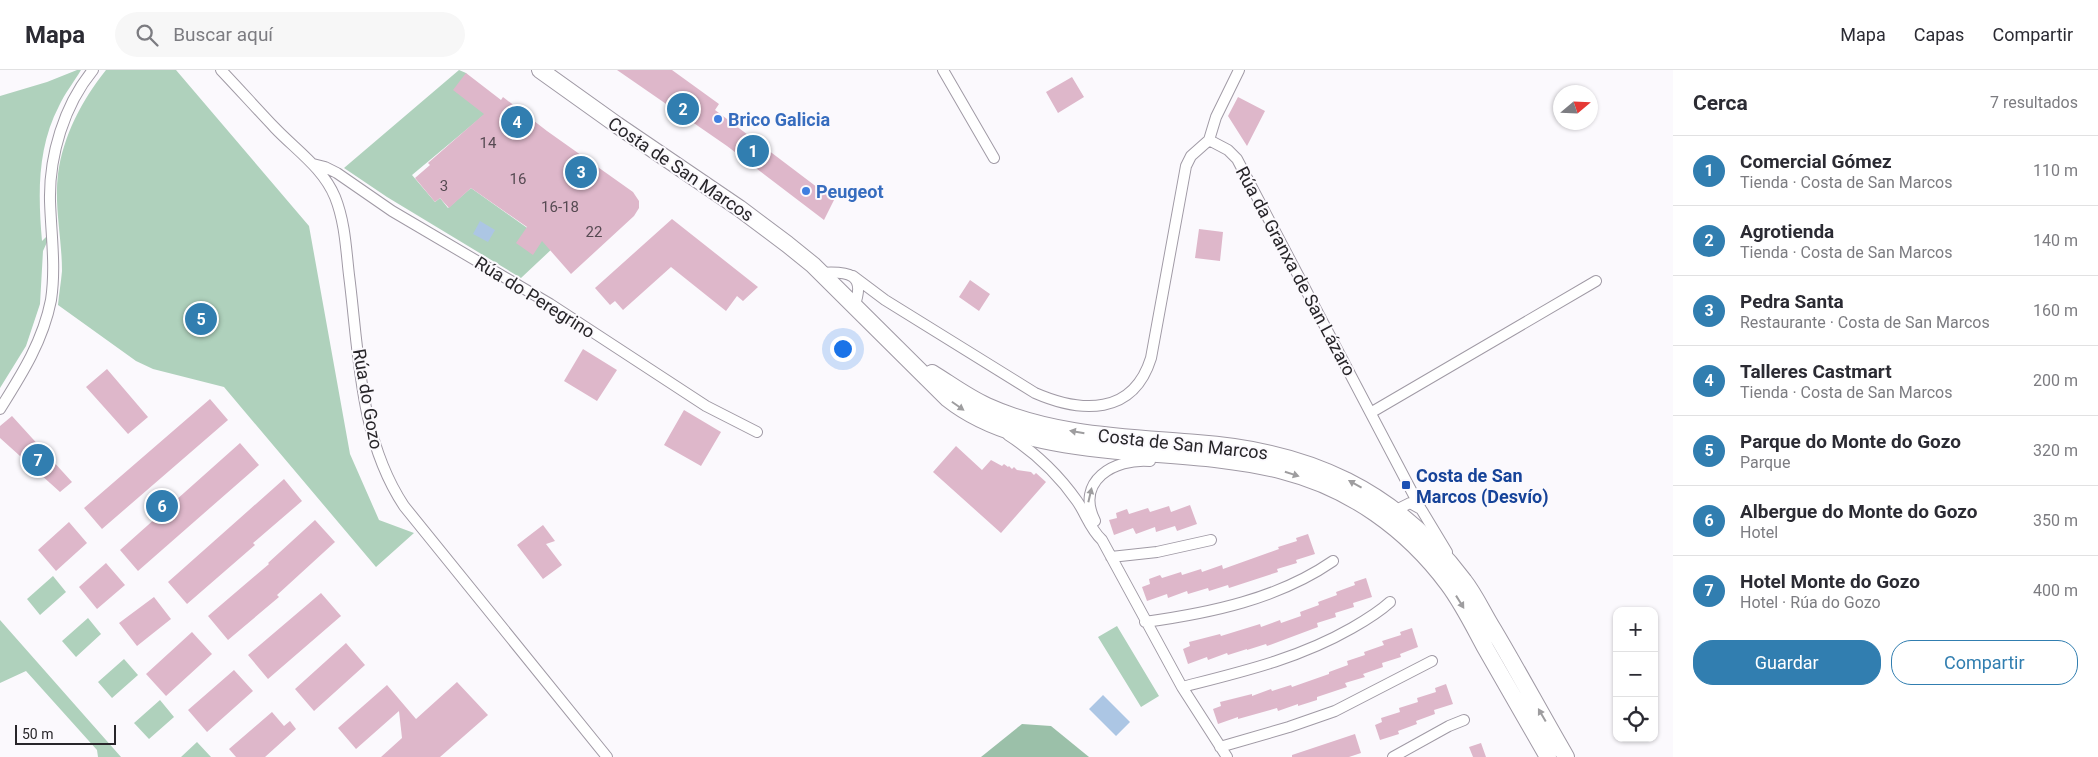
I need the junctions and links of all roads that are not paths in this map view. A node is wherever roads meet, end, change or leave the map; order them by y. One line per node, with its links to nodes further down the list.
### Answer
1 (93, 70): 15 (street)
2 (221, 70): 8 (street, Rúa do Gozo)
3 (540, 70): 9 (main road, Costa de San Marcos)
4 (943, 70): 7 (street)
5 (1239, 70): 6 (street)
6 (1209, 140): 12 (street, Costa de San Marcos); 16 (street, Rúa da Granxa de San Lázaro)
7 (994, 158)
8 (313, 164): 18 (street, Rúa do Peregrino); 36 (street, Rúa do Gozo)
9 (820, 273): 10 (street, Costa de San Marcos); 13 (main road, Costa de San Marcos)
10 (853, 276): 12 (street, Costa de San Marcos); 13 (street, Costa de San Marcos)
11 (1596, 281): 16 (street)
12 (885, 300): 13 (street, Costa de San Marcos)
13 (857, 301): 14 (main road, Costa de San Marcos)
14 (911, 360): 17 (main road, Costa de San Marcos, one-way to 17); 23 (main road, Costa de San Marcos, one-way to 14)
15 (0, 409)
16 (1372, 412): 20 (street, Rúa da Granxa de San Lázaro)
17 (990, 422): 19 (main road, Costa de San Marcos); 24 (street)
18 (757, 432)
19 (1210, 458): 21 (main road, Costa de San Marcos, one-way to 21); 24 (street, one-way to 19)
20 (1409, 484): 22 (street, Rúa da Granxa de San Lázaro); 23 (street, Rúa da Granxa de San Lázaro)
21 (1365, 506): 23 (main road); 29 (main road, Costa de San Marcos)
22 (1422, 509): 23 (street); 23 (street); 28 (street, Rúa da Granxa de San Lázaro)
23 (1406, 519): 28 (main road, Costa de San Marcos); 29 (main road)
24 (1102, 540): 26 (street)
25 (1211, 540): 26 (street)
26 (1111, 557): 31 (street)
27 (1333, 560): 31 (street)
28 (1464, 581): 40 (main road, Costa de San Marcos, one-way to 28)
29 (1448, 584): 39 (main road, Costa de San Marcos, one-way to 39)
30 (1390, 602): 33 (street)
31 (1146, 622): 33 (street)
32 (1432, 661): 35 (street)
33 (1182, 687): 35 (street)
34 (1464, 720): 38 (street)
35 (1220, 747): 37 (street)
36 (607, 757)
37 (1227, 757)
38 (1393, 757)
39 (1548, 757)
40 (1566, 757)

